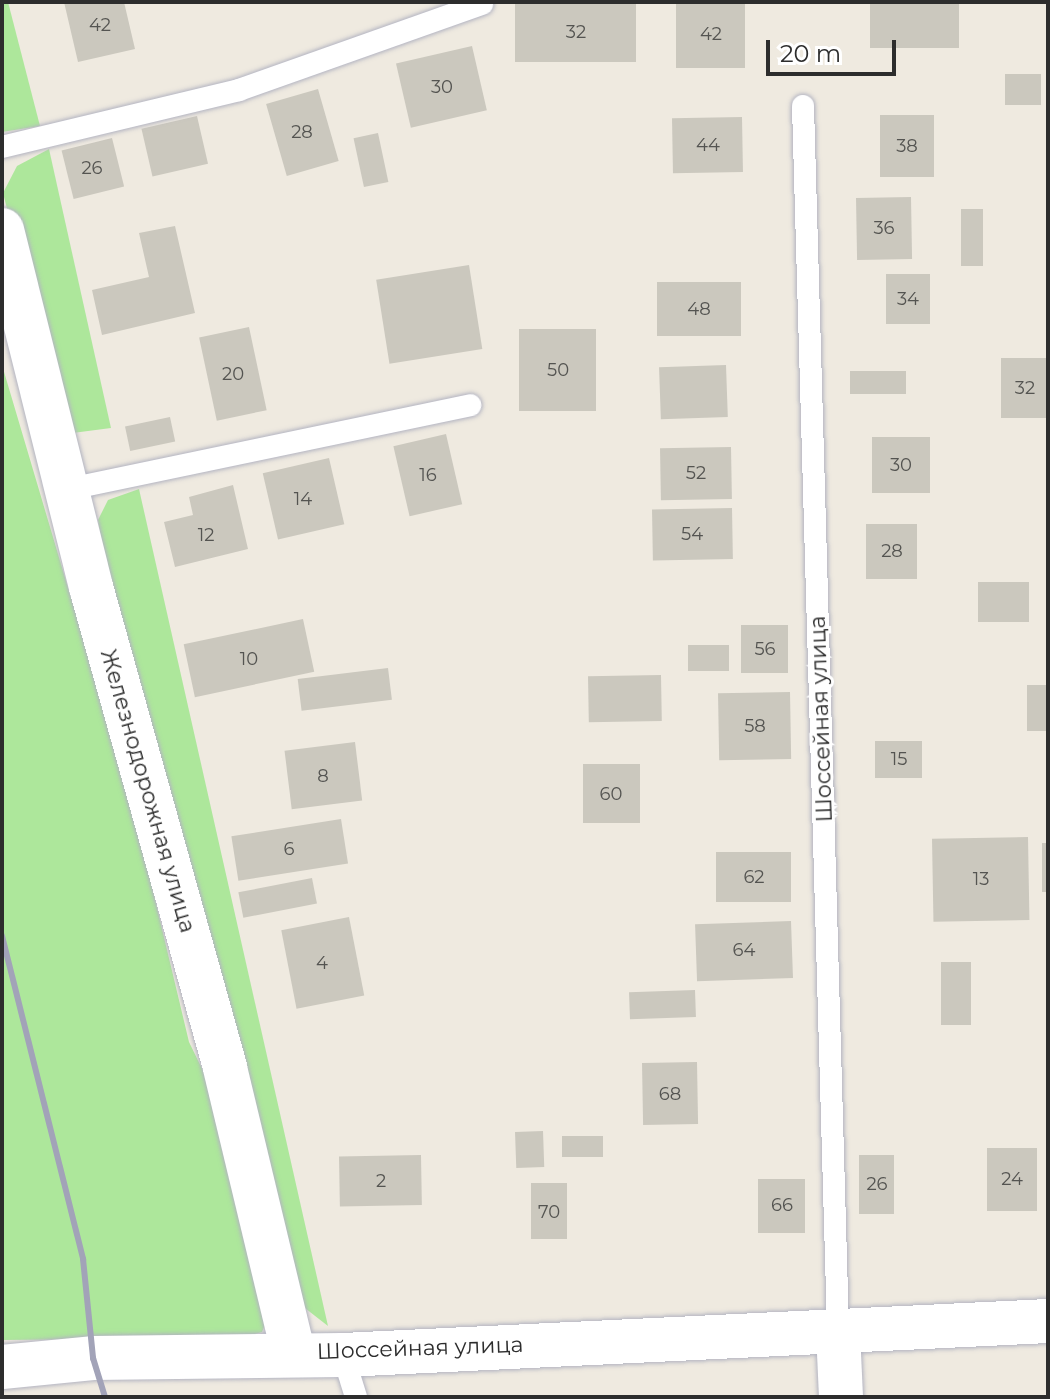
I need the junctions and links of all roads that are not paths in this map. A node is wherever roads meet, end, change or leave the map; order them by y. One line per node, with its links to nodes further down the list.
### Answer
1 (482, 4): 3 (lane)
2 (803, 106): 8 (lane, Шоссейная улица)
3 (2, 147)
4 (2, 230): 6 (street, Железнодорожная улица)
5 (470, 405): 6 (lane)
6 (69, 489): 9 (street, Железнодорожная улица)
7 (1048, 1321): 8 (street, Шоссейная улица)
8 (838, 1331): 10 (street, Шоссейная улица); 13 (street)
9 (293, 1351): 10 (street, Шоссейная улица); 11 (street, Шоссейная улица)
10 (343, 1355): 12 (lane)
11 (2, 1367)
12 (356, 1397)
13 (841, 1397)

